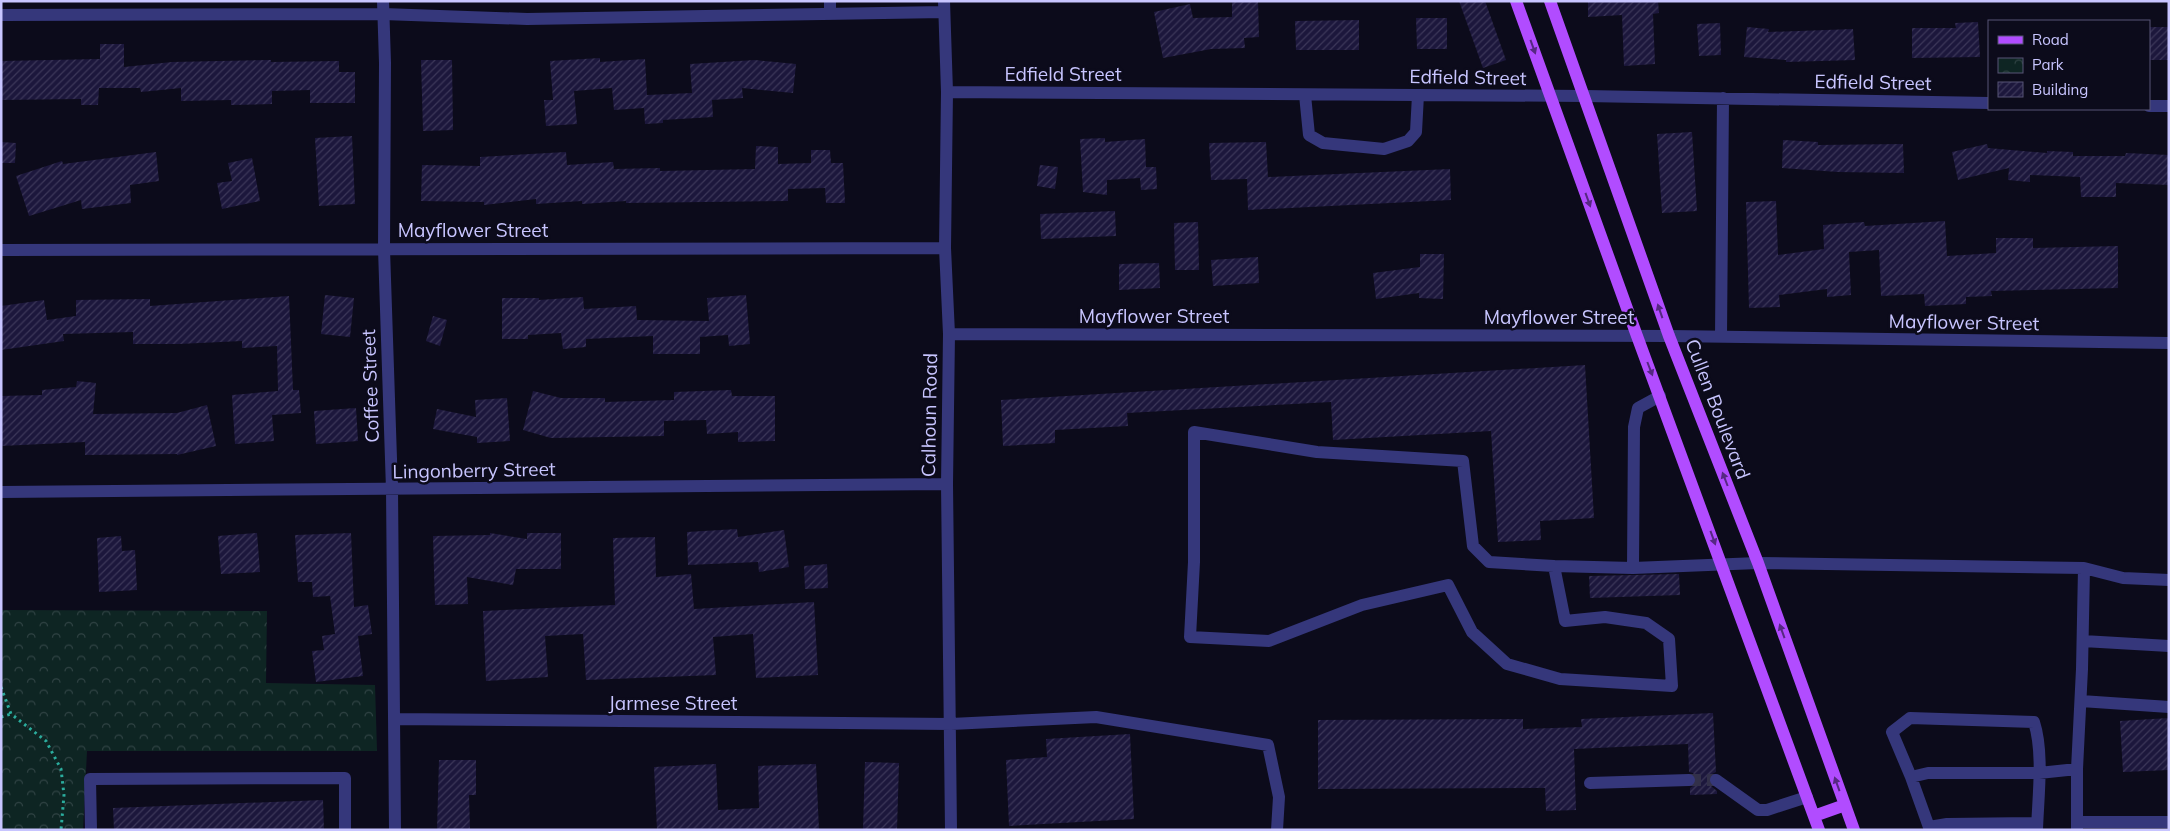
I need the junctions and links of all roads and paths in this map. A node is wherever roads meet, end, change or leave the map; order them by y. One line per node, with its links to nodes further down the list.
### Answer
1 (1516, 1): 11 (main road, one-way to 11)
2 (1550, 1): 10 (main road, Cullen Boulevard)
3 (944, 6): 5 (street); 7 (street, Calhoun Road)
4 (383, 8): 5 (street); 6 (street); 17 (street, Coffee Street)
5 (830, 8)
6 (1, 15)
7 (947, 92): 8 (street, Edfield Street); 16 (street, Calhoun Road)
8 (1305, 94): 9 (street, Edfield Street); 9 (street)
9 (1418, 95): 11 (street, Edfield Street)
10 (1585, 96): 11 (street, Edfield Street); 12 (street, Edfield Street); 21 (main road, Cullen Boulevard, one-way to 10)
11 (1551, 97): 20 (main road, one-way to 20)
12 (1723, 98): 13 (street, Edfield Street); 22 (street)
13 (1988, 103)
14 (2150, 106): 15 (street)
15 (2169, 106)
16 (945, 248): 17 (street, Mayflower Street); 19 (street, Calhoun Road)
17 (384, 249): 18 (street, Mayflower Street); 26 (street, Coffee Street)
18 (1, 250)
19 (949, 334): 20 (street, Mayflower Street); 25 (street, Calhoun Road)
20 (1637, 336): 21 (street, Mayflower Street); 24 (main road, one-way to 24)
21 (1669, 336): 22 (street, Mayflower Street); 28 (main road, Cullen Boulevard, one-way to 21)
22 (1721, 337): 23 (street, Mayflower Street)
23 (2169, 343)
24 (1660, 396): 29 (main road, one-way to 29); 31 (street)
25 (947, 484): 26 (street, Lingonberry Street); 42 (street, Calhoun Road)
26 (392, 489): 27 (street, Lingonberry Street); 41 (street, Coffee Street)
27 (1, 492)
28 (1758, 563): 29 (street); 32 (street); 50 (main road, Cullen Boulevard, one-way to 28)
29 (1722, 564): 31 (street); 49 (main road)
30 (1554, 566): 30 (street); 31 (street)
31 (1633, 568)
32 (2084, 568): 33 (street); 34 (street)
33 (2169, 580)
34 (2082, 641): 35 (street); 37 (street)
35 (2169, 646)
36 (1, 687): 39 (path)
37 (2081, 701): 38 (street); 43 (street)
38 (2169, 707)
39 (10, 714): 40 (path); 56 (path)
40 (1, 717)
41 (394, 719): 42 (street, Jarmese Street); 59 (street, Coffee Street)
42 (951, 724): 60 (street, Calhoun Road); 61 (street, Jarmese Street)
43 (2078, 769): 44 (street); 54 (street)
44 (2039, 773): 45 (street); 45 (street); 53 (street)
45 (1911, 777): 55 (street)
46 (1689, 780): 48 (street)
47 (1716, 780): 49 (street)
48 (1590, 783)
49 (1807, 797): 51 (main road)
50 (1845, 805): 51 (main road); 63 (main road, Cullen Boulevard)
51 (1814, 816): 62 (main road)
52 (2169, 822): 54 (street)
53 (2037, 826): 55 (street)
54 (2077, 826)
55 (1930, 828)
56 (61, 830)
57 (91, 830): 58 (street)
58 (345, 830)
59 (395, 830)
60 (951, 830)
61 (1276, 830)
62 (1819, 830)
63 (1854, 830)

